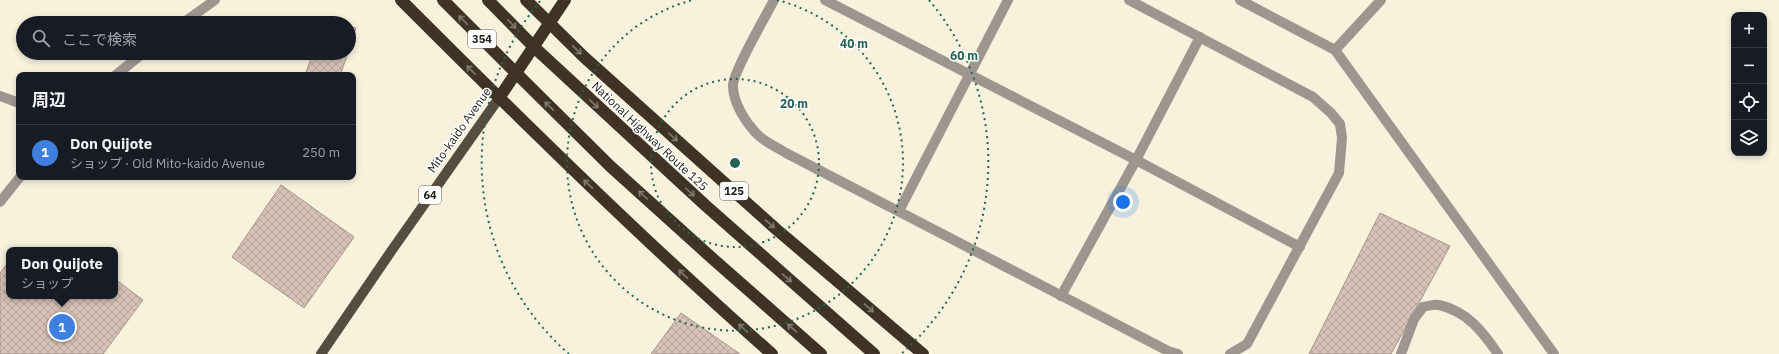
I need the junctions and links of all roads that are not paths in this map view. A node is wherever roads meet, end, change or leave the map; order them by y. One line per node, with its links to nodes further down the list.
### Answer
1 (215, 0): 13 (street)
2 (401, 0): 22 (highway, one-way to 2)
3 (443, 0): 32 (highway, 354, one-way to 3, bridge)
4 (488, 0): 16 (highway, 354, one-way to 16, bridge)
5 (526, 0): 14 (highway)
6 (565, 0): 14 (highway, Mito-kaido Avenue)
7 (774, 0): 27 (street)
8 (825, 0): 20 (street)
9 (1008, 0): 20 (street)
10 (1129, 0): 15 (street)
11 (1240, 0): 17 (street)
12 (1381, 0): 17 (street)
13 (193, 16)
14 (549, 23): 22 (highway, Mito-kaido Avenue); 34 (highway, 125, one-way to 34)
15 (1200, 37): 24 (street); 28 (street)
16 (535, 48): 33 (highway, National Highway Route 125 / 125, one-way to 33)
17 (1335, 50): 39 (street)
18 (134, 60): 19 (street)
19 (120, 72)
20 (969, 75): 24 (street); 27 (street)
21 (0, 96): 23 (street)
22 (499, 98): 30 (main road, Mito-kaido Avenue / 64); 31 (highway, one-way to 22)
23 (16, 102)
24 (1136, 160): 28 (street); 29 (street)
25 (18, 180): 26 (street)
26 (0, 202)
27 (899, 211): 29 (street)
28 (1300, 247): 36 (street)
29 (1061, 296): 35 (street)
30 (321, 354)
31 (772, 354)
32 (821, 354)
33 (874, 354)
34 (923, 354)
35 (1178, 354)
36 (1230, 354)
37 (1401, 354): 38 (street)
38 (1498, 354)
39 (1554, 354)

